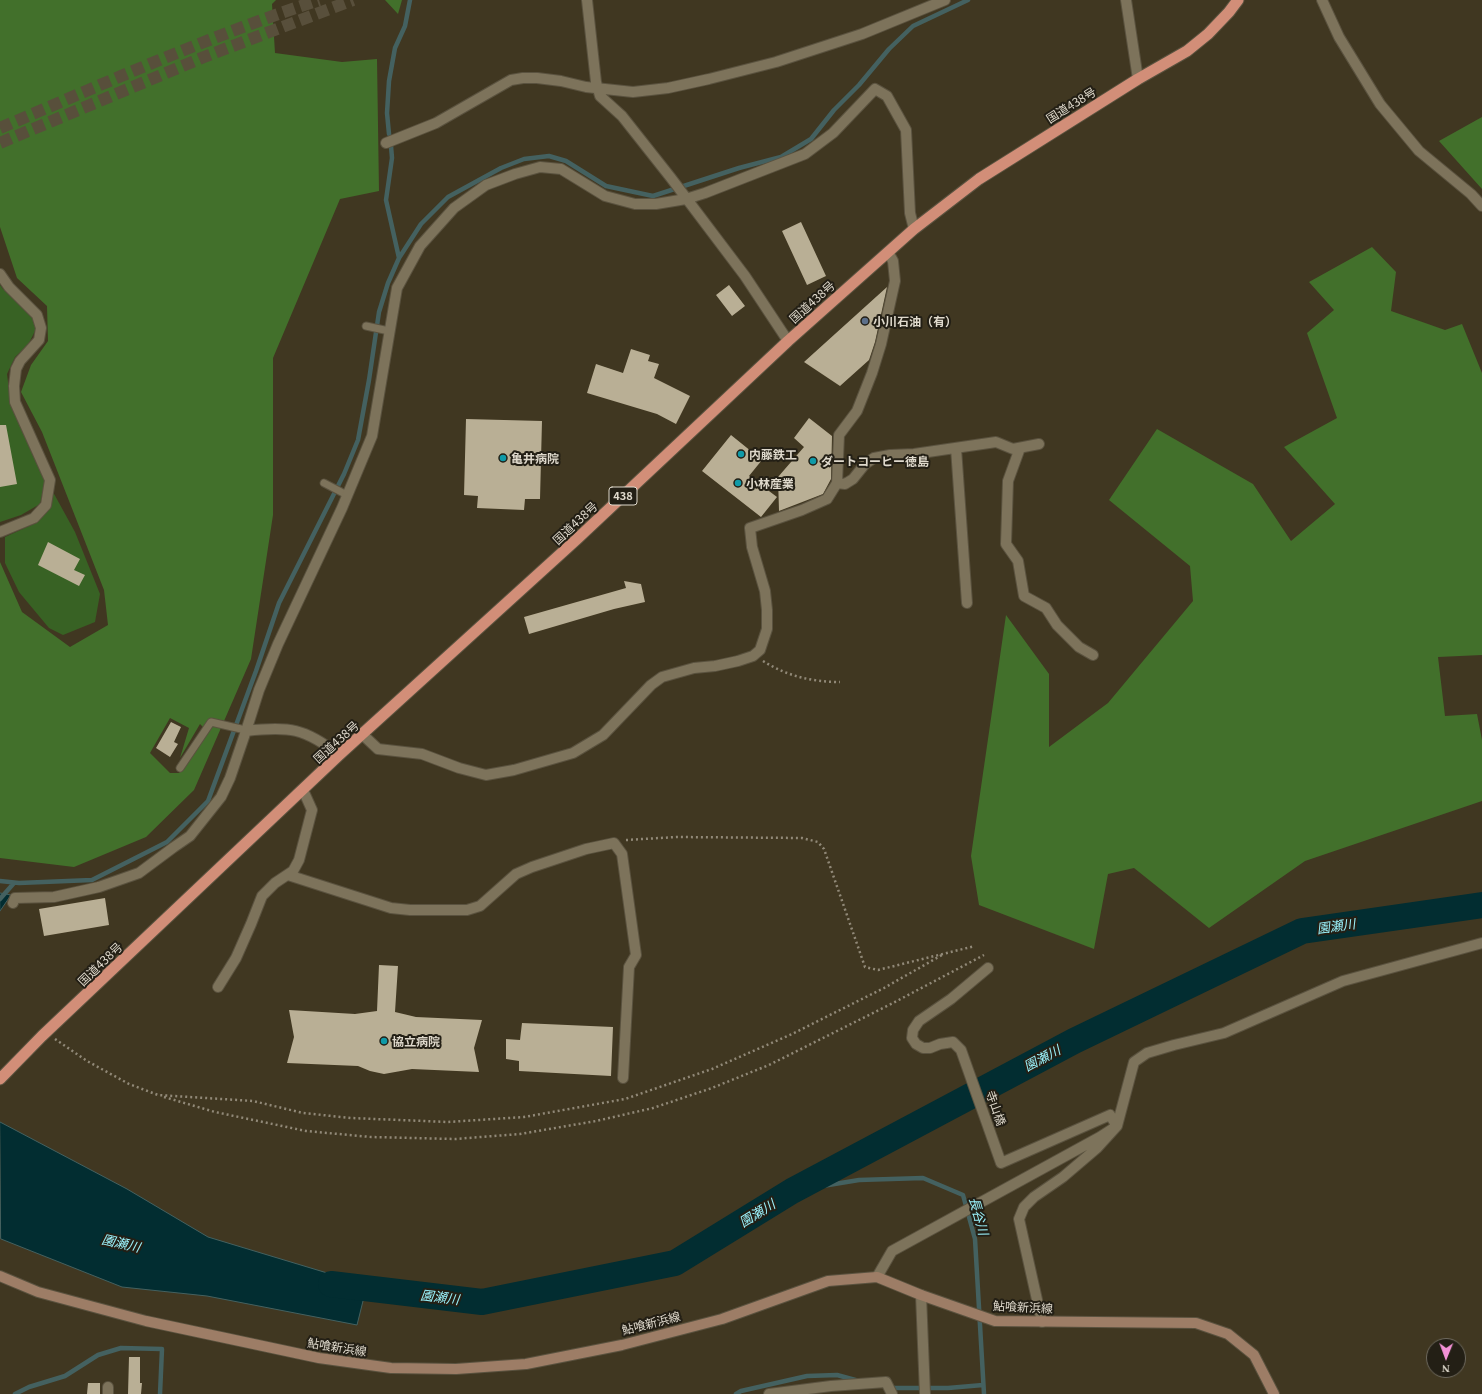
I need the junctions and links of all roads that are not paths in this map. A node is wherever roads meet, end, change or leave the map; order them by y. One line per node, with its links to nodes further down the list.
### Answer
1 (587, 0): 7 (street)
2 (945, 0): 7 (street)
3 (1126, 0): 6 (street)
4 (1238, 0): 6 (highway, 国道438号 / 438)
5 (1322, 0): 10 (street)
6 (1138, 79): 11 (highway, 国道438号 / 438)
7 (598, 89): 8 (street); 9 (street)
8 (386, 143)
9 (686, 199): 11 (street); 15 (street); 16 (street)
10 (1482, 206)
11 (914, 229): 12 (highway, 国道438号 / 438)
12 (888, 252): 16 (highway, 国道438号 / 438); 21 (street)
13 (0, 274): 23 (street)
14 (366, 326): 15 (lane)
15 (389, 331): 22 (street)
16 (788, 341): 27 (highway, 国道438号 / 438)
17 (1039, 444): 19 (street)
18 (956, 448): 19 (street); 21 (street); 24 (street)
19 (1020, 448): 25 (street)
20 (324, 483): 22 (lane)
21 (837, 483): 27 (street)
22 (348, 495): 26 (street)
23 (0, 532)
24 (967, 603)
25 (1093, 655)
26 (243, 730): 28 (street); 29 (lane); 32 (street)
27 (363, 735): 28 (highway, 国道438号 / 438)
28 (340, 755): 30 (highway, 国道438号 / 438)
29 (180, 768)
30 (302, 790): 31 (street); 37 (highway, 国道438号 / 438)
31 (288, 875): 35 (street); 36 (street)
32 (13, 903)
33 (1482, 943): 38 (street)
34 (988, 968): 38 (street, 寺山橋)
35 (218, 987)
36 (623, 1078)
37 (0, 1079)
38 (1117, 1126): 40 (street); 42 (street)
39 (0, 1276): 40 (main road, 鮎喰新浜線)
40 (877, 1277): 41 (main road, 鮎喰新浜線)
41 (921, 1295): 42 (main road, 鮎喰新浜線); 46 (street)
42 (1042, 1322): 47 (main road, 鮎喰新浜線)
43 (831, 1390): 44 (street); 45 (street)
44 (769, 1394)
45 (892, 1394)
46 (925, 1394)
47 (1274, 1394)

